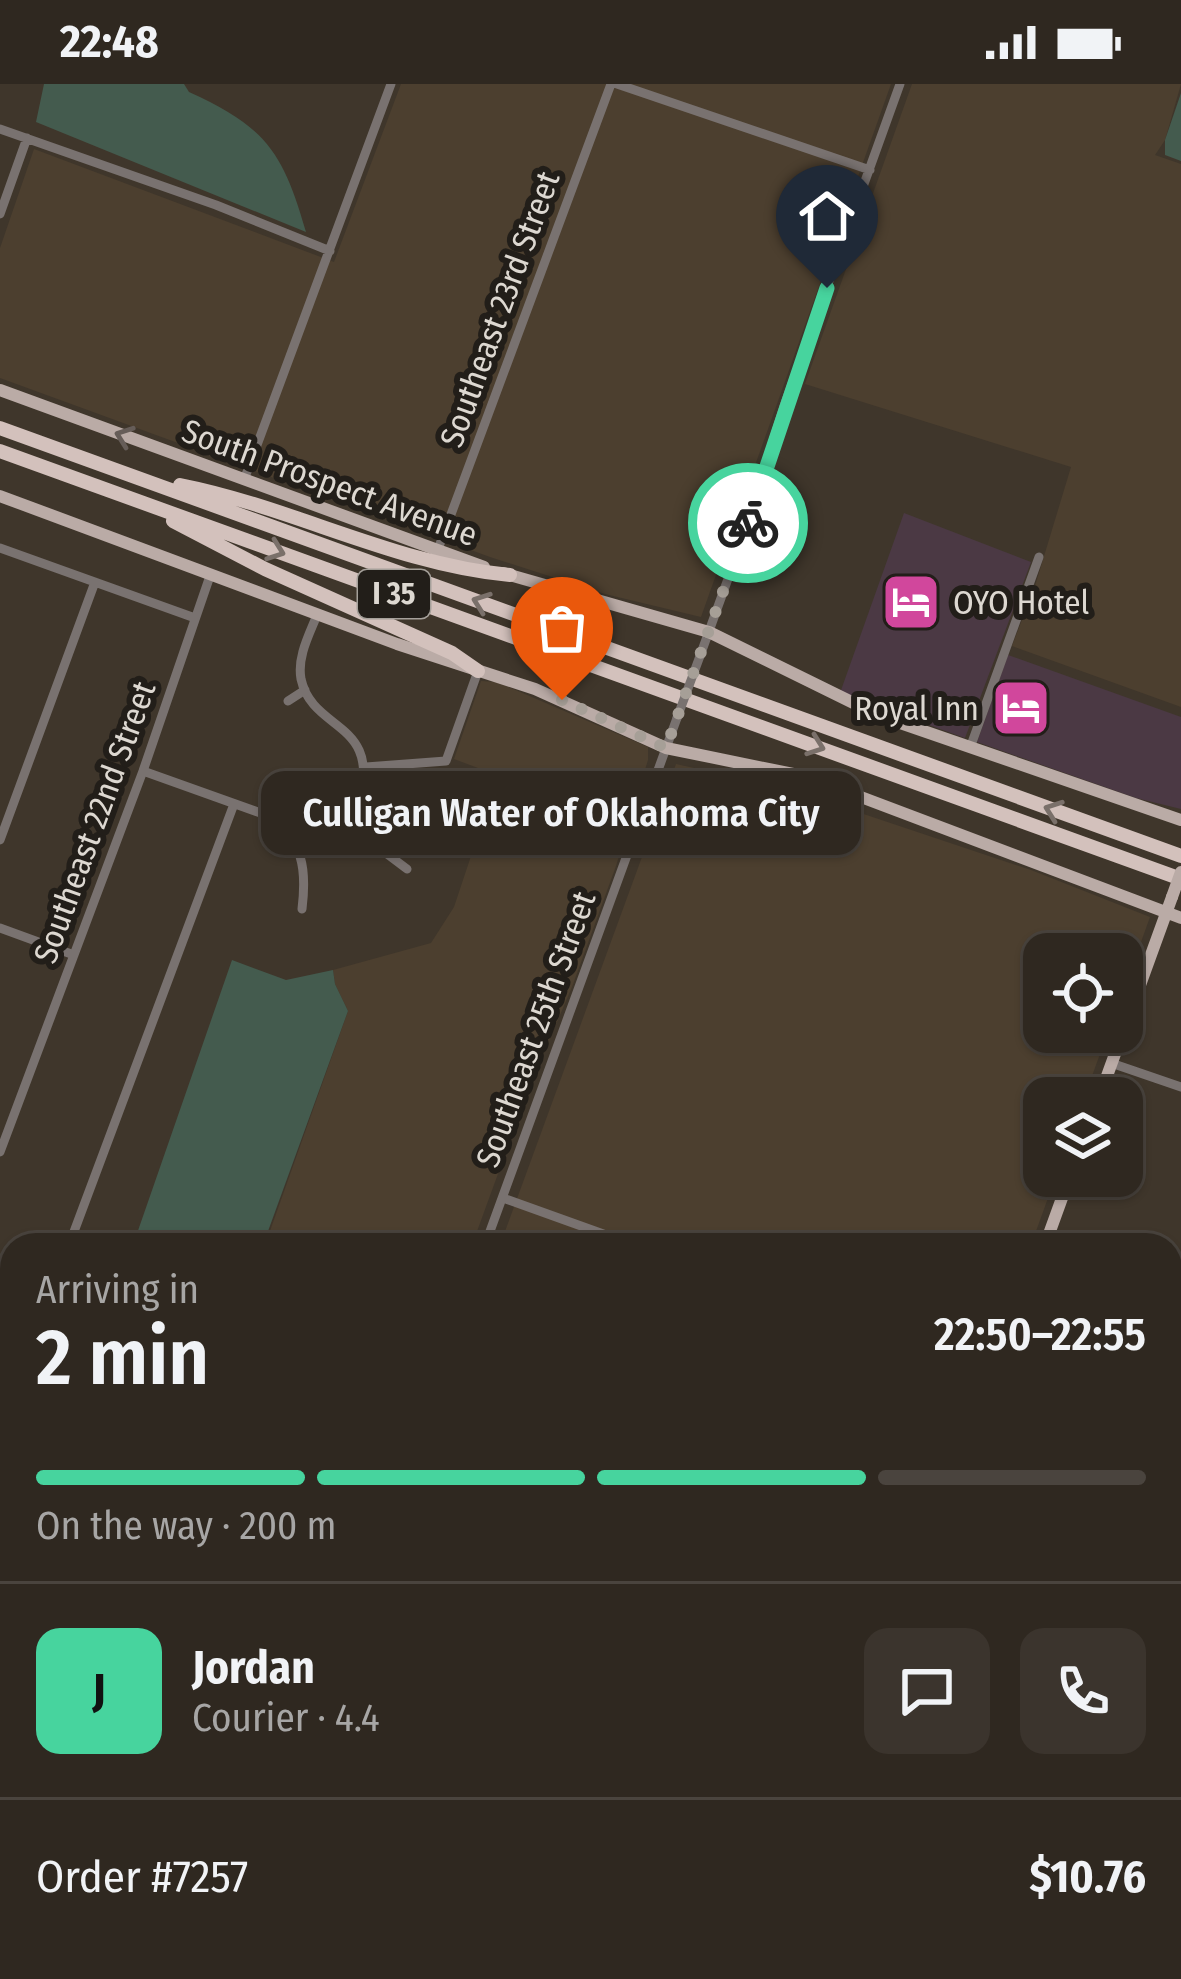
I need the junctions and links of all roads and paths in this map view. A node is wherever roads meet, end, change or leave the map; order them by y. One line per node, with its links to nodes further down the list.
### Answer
1 (391, 84): 8 (street)
2 (614, 84): 6 (street); 17 (street, Southeast 23rd Street)
3 (900, 84): 6 (street, Southeast 25th Street)
4 (0, 129): 5 (street)
5 (27, 138): 7 (street); 8 (street)
6 (870, 170): 24 (street, Southeast 25th Street)
7 (0, 214)
8 (330, 251): 13 (street)
9 (0, 390): 13 (main road, South Prospect Avenue, one-way to 9)
10 (0, 428): 12 (highway, I 35)
11 (0, 451): 15 (highway, I 35)
12 (136, 477): 19 (highway); 37 (highway, I 35, one-way to 12)
13 (244, 480): 17 (main road, South Prospect Avenue)
14 (0, 496): 20 (main road)
15 (126, 496): 25 (highway); 39 (highway, I 35, one-way to 39)
16 (0, 548): 21 (street)
17 (437, 552): 19 (main road, South Prospect Avenue)
18 (1039, 557): 29 (street)
19 (510, 575): 24 (main road, South Prospect Avenue)
20 (210, 576): 22 (main road); 23 (street, Southeast 22nd Street)
21 (95, 582): 23 (street); 35 (street)
22 (317, 615): 25 (main road); 26 (street)
23 (195, 618): 31 (street, Southeast 22nd Street)
24 (709, 632): 28 (street, Southeast 25th Street, bridge); 29 (main road, South Prospect Avenue)
25 (478, 671): 28 (main road); 30 (street)
26 (304, 690): 27 (street); 30 (street)
27 (288, 701)
28 (666, 748): 41 (main road); 50 (street, Southeast 25th Street)
29 (970, 748): 33 (main road, South Prospect Avenue)
30 (366, 767): 34 (street)
31 (143, 770): 32 (street); 44 (street, Southeast 22nd Street)
32 (234, 804): 36 (street); 52 (street)
33 (1181, 820)
34 (350, 826): 36 (street); 38 (street)
35 (0, 840)
36 (301, 851): 40 (street)
37 (1181, 856)
38 (407, 869)
39 (1181, 876): 41 (main road, bridge)
40 (302, 909)
41 (1166, 913): 42 (main road); 45 (main road)
42 (1181, 918)
43 (0, 928): 44 (street)
44 (74, 956): 48 (street, Southeast 22nd Street)
45 (1111, 1063): 46 (main road); 47 (street)
46 (1106, 1077)
47 (1181, 1087)
48 (0, 1152)
49 (1062, 1197): 56 (main road)
50 (503, 1198): 51 (street); 53 (street, Southeast 25th Street)
51 (592, 1229): 54 (street); 55 (street)
52 (73, 1233)
53 (490, 1233)
54 (590, 1233)
55 (602, 1233)
56 (1049, 1233)

